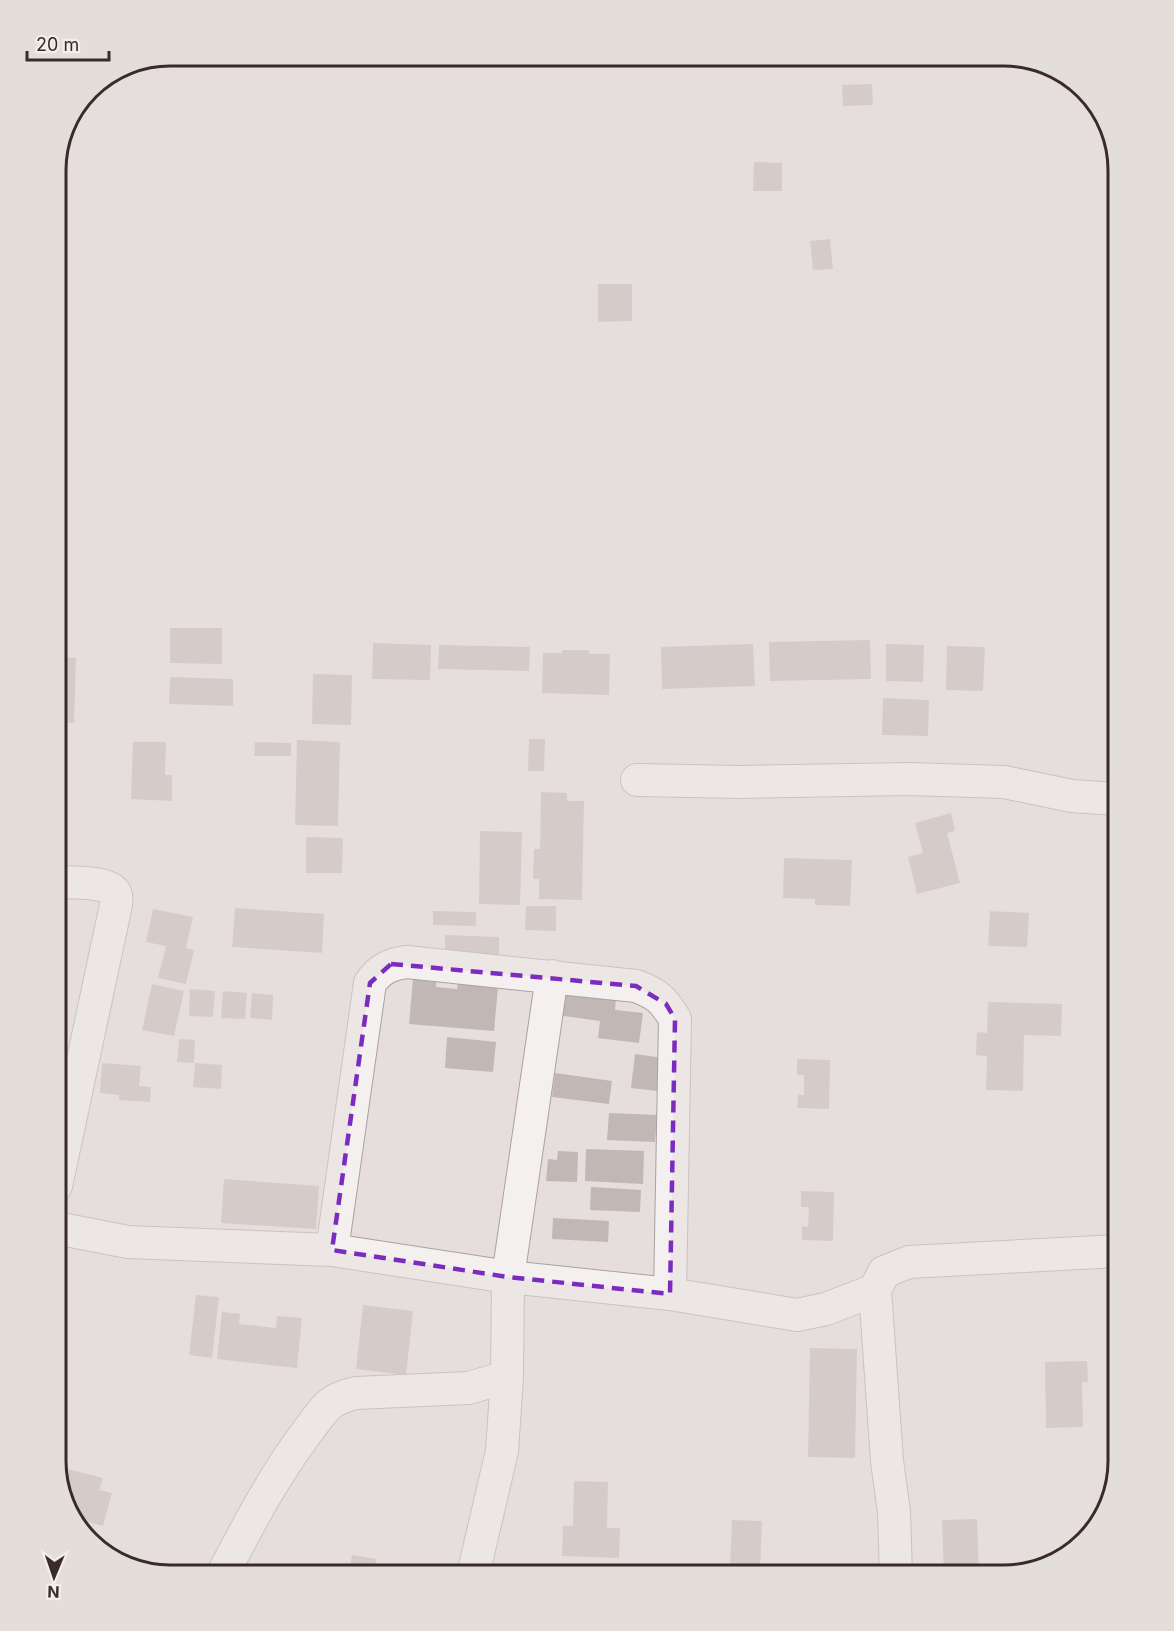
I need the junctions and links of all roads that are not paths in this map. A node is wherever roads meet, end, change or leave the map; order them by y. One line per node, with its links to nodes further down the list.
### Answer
1 (637, 780): 2 (street)
2 (1108, 798)
3 (66, 883): 5 (street)
4 (552, 976): 7 (street); 9 (street); 11 (street)
5 (66, 1139)
6 (66, 1230): 7 (street)
7 (332, 1250): 9 (street)
8 (1108, 1252): 10 (street)
9 (508, 1277): 11 (street); 12 (street)
10 (875, 1290): 11 (street); 15 (street)
11 (670, 1294)
12 (507, 1377): 13 (street); 14 (street)
13 (227, 1565)
14 (475, 1565)
15 (896, 1565)

